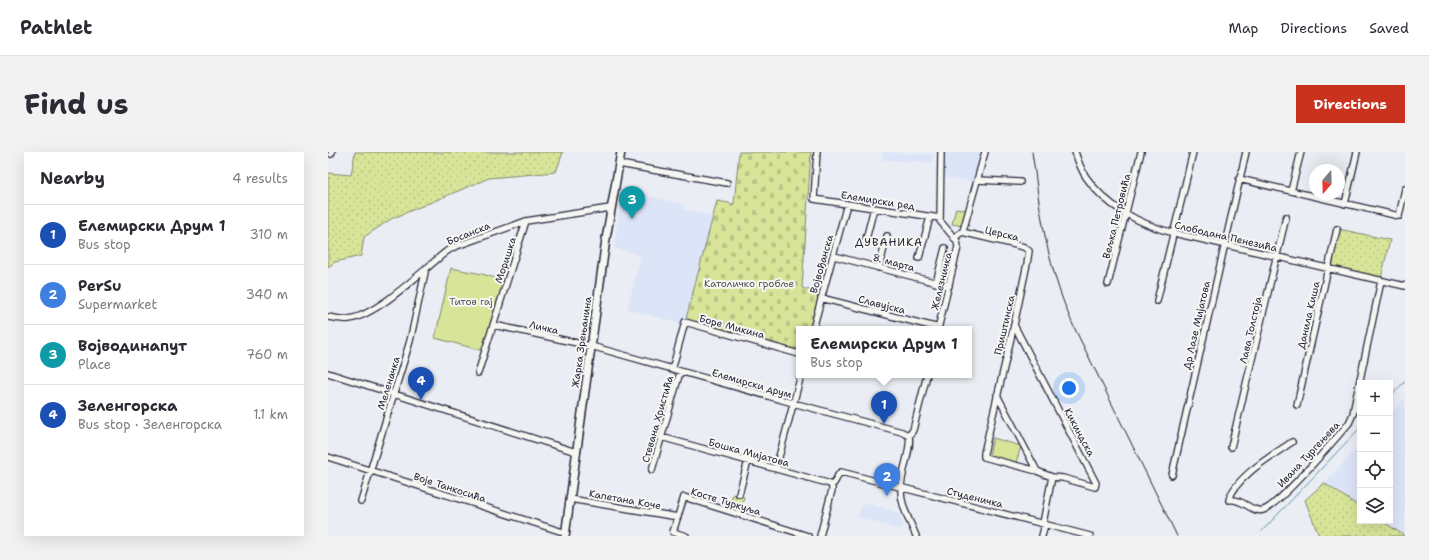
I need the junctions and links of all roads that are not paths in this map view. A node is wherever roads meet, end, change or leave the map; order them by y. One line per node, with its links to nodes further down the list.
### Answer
1 (621, 152): 11 (main road, Жарка Зрењанина)
2 (817, 152): 18 (street, Елемирски ред)
3 (941, 152): 25 (street)
4 (985, 152): 13 (street)
5 (1075, 152): 22 (street, Слободана Пенезића)
6 (1141, 152): 22 (street, Вељка Петровића)
7 (1193, 152): 29 (street)
8 (1246, 152): 12 (street, Др Лазе Мијатова)
9 (1301, 152): 17 (street)
10 (1357, 152): 19 (street)
11 (619, 164): 15 (street); 20 (main road, Жарка Зрењанина)
12 (1239, 179): 17 (street); 33 (street, Др Лазе Мијатова)
13 (978, 180): 14 (street); 28 (street)
14 (1020, 182)
15 (727, 183)
16 (1405, 189): 19 (street)
17 (1291, 191): 19 (street)
18 (847, 204): 21 (street, Елемирски ред); 35 (street, Војвођанска)
19 (1345, 204)
20 (610, 208): 26 (street, Босанска); 55 (main road, Жарка Зрењанина)
21 (874, 208): 23 (street, Елемирски ред); 32 (street)
22 (1126, 213): 29 (street, Слободана Пенезића); 44 (street, Вељка Петровића)
23 (930, 217): 25 (street, Елемирски ред); 37 (street)
24 (1286, 217): 36 (street, Лава Толстоја)
25 (940, 218): 31 (street)
26 (526, 222): 39 (street, Босанска); 51 (street, Моришка)
27 (1337, 229): 41 (street, Данила Киша)
28 (962, 232): 31 (street); 38 (street, Церска)
29 (1174, 233): 33 (street, Слободана Пенезића); 48 (street)
30 (887, 236): 40 (street)
31 (954, 238): 45 (street, Железничка)
32 (865, 243)
33 (1224, 244): 36 (street, Слободана Пенезића); 78 (street, Др Лазе Мијатова)
34 (945, 248): 43 (street)
35 (834, 256): 40 (street, 8. марта); 47 (street, Војвођанска)
36 (1277, 257): 41 (street, Слободана Пенезића); 70 (street, Лава Толстоја)
37 (919, 258)
38 (1028, 258): 50 (street, Приштинска)
39 (426, 268): 49 (street, Босанска); 63 (street, Меленачка)
40 (879, 268): 43 (street, 8. марта)
41 (1328, 269): 42 (street, Слободана Пенезића); 66 (street, Данила Киша)
42 (1381, 281): 46 (street, Слободана Пенезића); 69 (street, Ивана Тургењева)
43 (936, 283): 45 (street, 8. марта)
44 (1108, 284)
45 (949, 286): 54 (street, Железничка)
46 (1405, 286)
47 (821, 298): 52 (street, Војвођанска); 53 (street, Славујска)
48 (1157, 301)
49 (328, 317)
50 (1014, 324): 64 (street, Приштинска); 79 (street, Кикиндска)
51 (494, 325): 55 (street, Личка); 60 (street, Моришка)
52 (814, 326)
53 (930, 326)
54 (939, 326)
55 (590, 346): 57 (street, Елемирски друм); 71 (main road, Жарка Зрењанина)
56 (796, 353): 57 (street, Боре Микина)
57 (672, 370): 58 (street, Елемирски друм)
58 (680, 372): 65 (street, Елемирски друм); 68 (street, Стевана Христића)
59 (328, 373): 63 (street)
60 (478, 373)
61 (800, 378): 65 (street)
62 (926, 378): 67 (street)
63 (395, 394): 71 (street); 76 (street, Меленачка)
64 (997, 395): 77 (street); 77 (street, Приштинска)
65 (793, 403): 67 (street, Елемирски друм); 74 (street)
66 (1297, 405)
67 (909, 436): 81 (street)
68 (661, 437): 73 (street, Бошка Мијатова); 75 (street, Стевана Христића)
69 (1292, 442)
70 (1232, 447)
71 (576, 452): 83 (main road, Жарка Зрењанина)
72 (328, 457): 76 (street, Воје Танкосића)
73 (748, 461): 74 (street, Бошка Мијатова); 82 (street)
74 (776, 468): 80 (street, Бошка Мијатова)
75 (652, 470)
76 (370, 471): 84 (street, Меленачка); 88 (street, Воје Танкосића)
77 (1037, 471): 79 (street, Приштинска)
78 (1172, 475)
79 (1052, 477): 86 (street)
80 (832, 485): 81 (street, Студеничка); 92 (street)
81 (901, 488): 86 (street, Студеничка); 93 (street)
82 (739, 494)
83 (570, 499): 85 (street, Капетана Коче); 88 (main road, Жарка Зрењанина)
84 (360, 501)
85 (678, 517): 87 (street, Косте Туркуља); 89 (street, Косте Туркуља)
86 (1044, 524): 94 (street); 95 (street, Студеничка)
87 (786, 529): 90 (street); 91 (street, Косте Туркуља)
88 (565, 534)
89 (686, 536)
90 (784, 536)
91 (808, 536)
92 (820, 536)
93 (916, 536)
94 (1042, 536)
95 (1090, 536)

